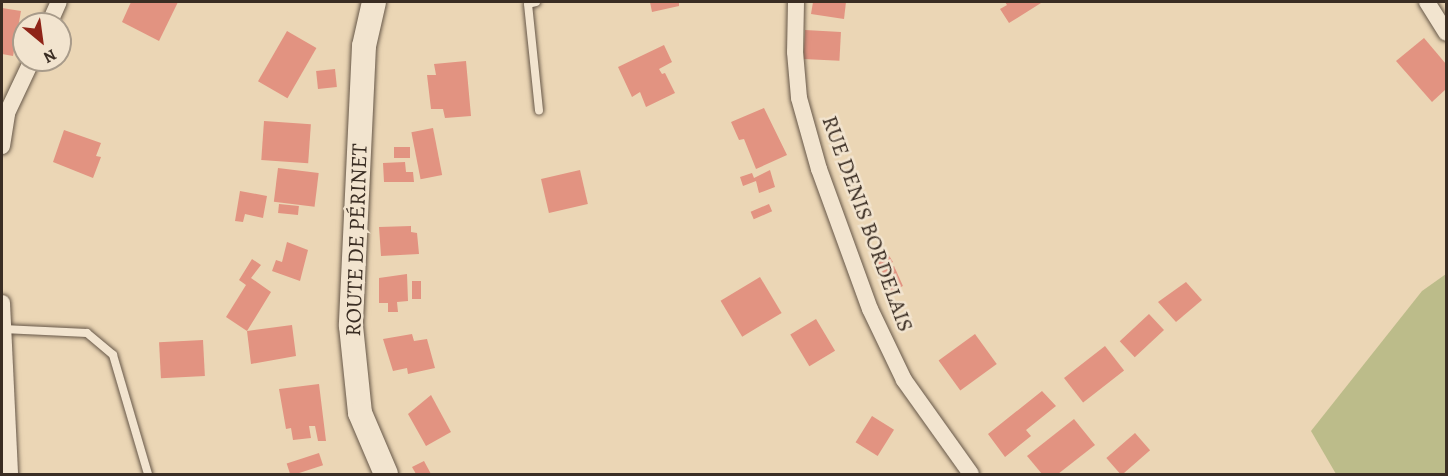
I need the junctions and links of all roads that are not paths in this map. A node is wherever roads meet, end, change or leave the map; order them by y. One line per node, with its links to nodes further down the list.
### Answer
1 (374, 2): 13 (main road, ROUTE DE PÉRINET)
2 (536, 2): 7 (lane)
3 (796, 2): 14 (street, RUE DENIS BORDELAIS)
4 (1427, 2): 5 (street)
5 (1446, 33)
6 (26, 72): 8 (street)
7 (539, 110)
8 (2, 146)
9 (2, 303): 10 (street)
10 (3, 329): 11 (street); 12 (lane)
11 (9, 474)
12 (148, 474)
13 (386, 474)
14 (971, 474)

